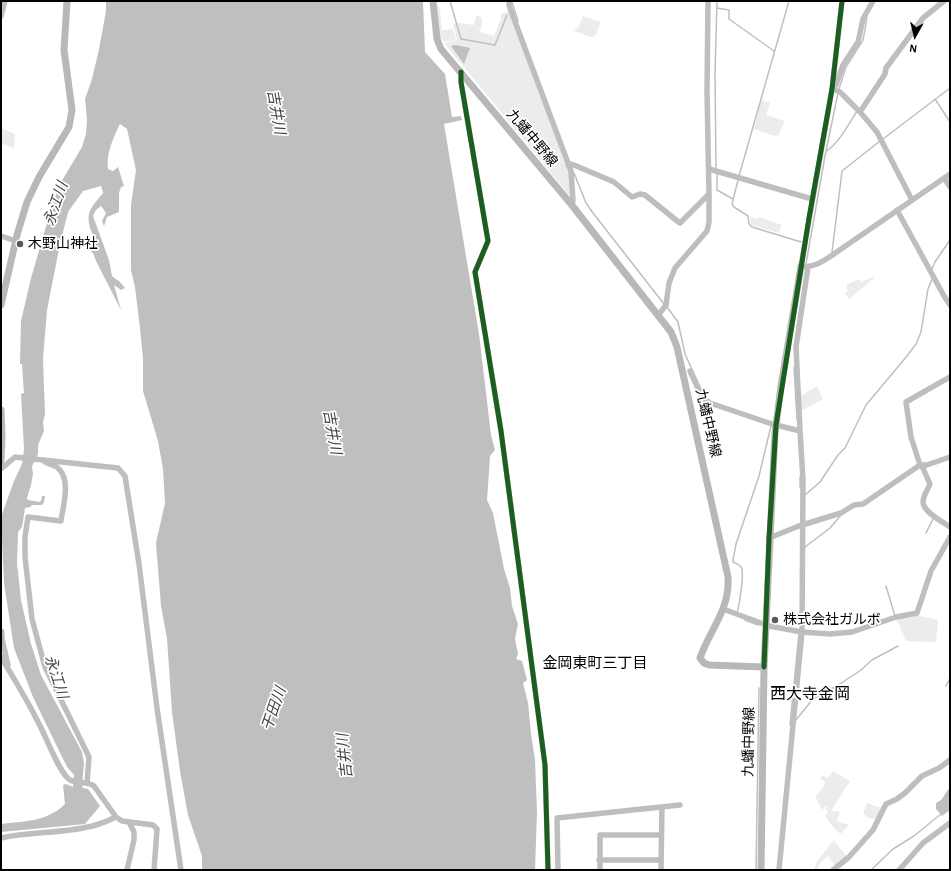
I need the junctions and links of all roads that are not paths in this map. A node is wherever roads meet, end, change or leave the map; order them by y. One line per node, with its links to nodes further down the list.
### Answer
1 (5, 1): 9 (street)
2 (67, 1): 24 (main road)
3 (433, 1): 10 (main road, 九蟠中野線)
4 (510, 1): 13 (street)
5 (708, 1): 14 (street)
6 (842, 1): 11 (street)
7 (873, 1): 11 (street)
8 (944, 1): 12 (street)
9 (1, 16)
10 (461, 72): 21 (main road, 九蟠中野線); 64 (street)
11 (837, 90): 12 (street); 19 (street)
12 (860, 112): 20 (street)
13 (570, 164): 18 (street); 21 (street)
14 (710, 169): 18 (street); 19 (street)
15 (950, 174): 16 (street)
16 (945, 179): 17 (street); 20 (street)
17 (950, 187)
18 (709, 194): 28 (street)
19 (812, 199): 25 (street)
20 (912, 200): 22 (street)
21 (571, 204): 28 (main road, 九蟠中野線)
22 (898, 212): 25 (street); 27 (street)
23 (1, 236): 24 (street)
24 (16, 241): 26 (main road)
25 (806, 268): 32 (main road); 33 (street)
26 (1, 305)
27 (950, 305)
28 (659, 314): 43 (main road, 九蟠中野線)
29 (690, 371): 32 (street)
30 (950, 377): 37 (street)
31 (1, 410): 36 (main road)
32 (776, 425): 33 (street); 42 (main road)
33 (798, 431): 39 (street)
34 (950, 457): 37 (street)
35 (43, 459): 38 (street); 51 (street); 63 (street)
36 (1, 461)
37 (921, 465): 39 (street); 40 (street)
38 (1, 469)
39 (801, 525): 42 (street); 45 (street)
40 (950, 527)
41 (950, 537): 45 (street)
42 (769, 538): 44 (main road)
43 (724, 609): 44 (street); 48 (main road, 九蟠中野線)
44 (765, 625): 45 (street); 48 (main road)
45 (800, 631): 69 (street)
46 (1, 637): 49 (street)
47 (1, 657): 49 (street)
48 (764, 667): 68 (main road, 九蟠中野線)
49 (9, 671): 51 (street)
50 (950, 760): 70 (street)
51 (86, 783): 54 (street)
52 (680, 805): 53 (street)
53 (662, 807): 57 (street); 65 (street)
54 (116, 817): 55 (street); 58 (street)
55 (129, 822): 61 (street); 62 (street)
56 (950, 823): 71 (street)
57 (662, 835): 59 (street); 60 (street)
58 (1, 838)
59 (600, 860): 60 (street); 66 (street)
60 (661, 860): 67 (street)
61 (127, 870)
62 (154, 870)
63 (181, 870)
64 (548, 870)
65 (558, 870)
66 (600, 870)
67 (661, 870)
68 (761, 870)
69 (779, 870)
70 (833, 870)
71 (899, 870)

